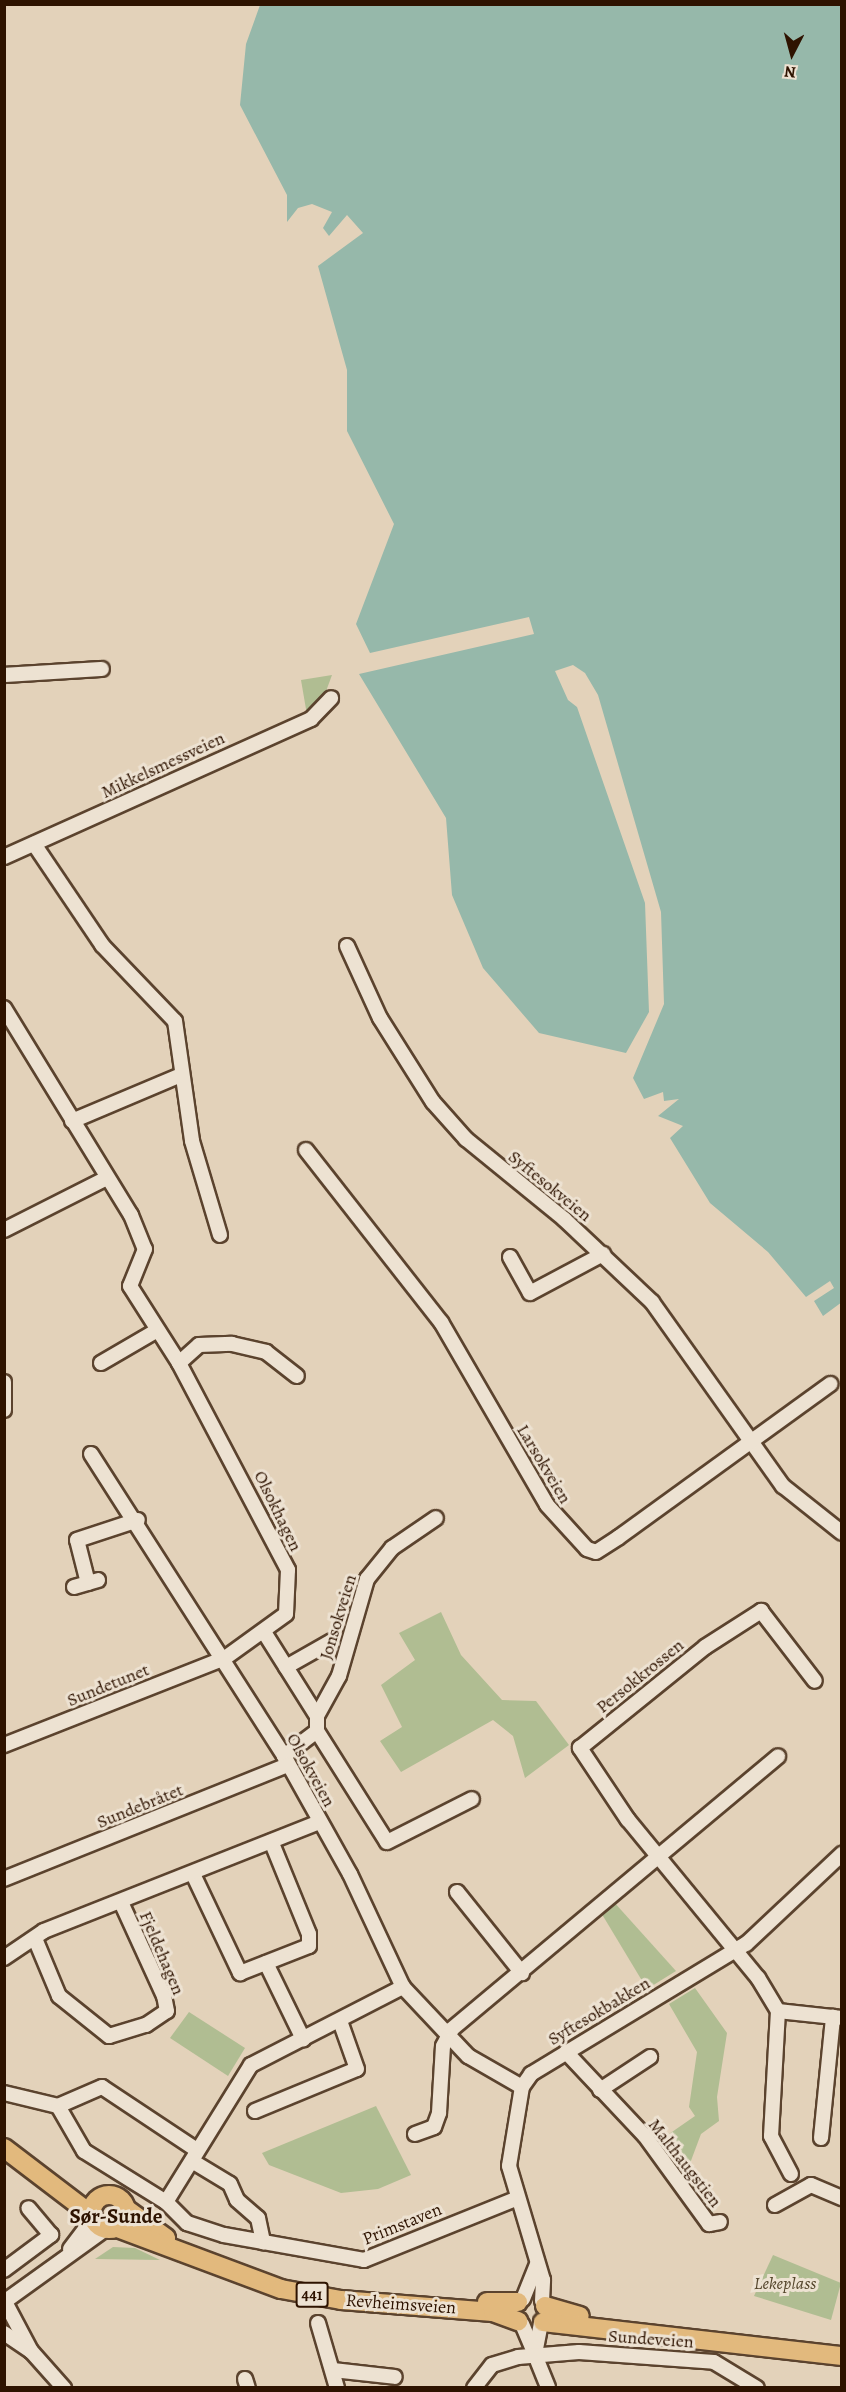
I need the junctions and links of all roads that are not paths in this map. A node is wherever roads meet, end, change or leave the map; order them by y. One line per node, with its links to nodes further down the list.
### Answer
1 (102, 669): 2 (street)
2 (4, 675)
3 (331, 698): 4 (street, Mikkelsmessveien)
4 (34, 844): 5 (street, Mikkelsmessveien); 8 (street)
5 (4, 857)
6 (347, 946): 14 (street, Syftesokveien)
7 (4, 1008): 9 (street)
8 (181, 1076): 9 (street); 13 (street)
9 (72, 1121): 11 (street)
10 (306, 1150): 23 (street, Larsokveien)
11 (105, 1179): 12 (street); 16 (street, Olsokhagen)
12 (4, 1230)
13 (220, 1235)
14 (603, 1254): 15 (street); 23 (street, Syftesokveien)
15 (510, 1257)
16 (156, 1331): 17 (street, Olsokhagen); 18 (street)
17 (179, 1362): 19 (street); 29 (street, Olsokhagen)
18 (101, 1363)
19 (297, 1376)
20 (4, 1382): 22 (street)
21 (830, 1384): 23 (street, Larsokveien)
22 (4, 1410)
23 (753, 1441): 27 (street)
24 (91, 1454): 26 (street, Olsokveien)
25 (436, 1518): 34 (street, Jonsokveien)
26 (138, 1520): 28 (street); 31 (street, Olsokveien)
27 (842, 1533)
28 (74, 1587)
29 (264, 1632): 31 (street, Olsokhagen); 32 (street)
30 (332, 1641): 32 (street, Jonsokveien)
31 (225, 1658): 36 (street, Sundetunet); 38 (street, Olsokveien)
32 (286, 1667): 34 (street)
33 (815, 1682): 43 (street, Persokkrossen)
34 (317, 1716): 35 (street, Jonsokveien)
35 (317, 1731): 38 (street); 39 (street)
36 (4, 1745)
37 (778, 1756): 43 (street)
38 (286, 1761): 40 (street, Olsokveien); 45 (street, Sundebråtet)
39 (472, 1799)
40 (320, 1822): 41 (street, Fjeldehagen); 53 (street, Olsokveien)
41 (271, 1841): 44 (street, Fjeldehagen); 51 (street)
42 (842, 1854): 49 (street, Syftesokbakken)
43 (658, 1857): 49 (street, Persokkrossen); 52 (street)
44 (193, 1874): 47 (street, Fjeldehagen); 51 (street)
45 (4, 1879)
46 (457, 1892): 52 (street)
47 (121, 1902): 48 (street, Fjeldehagen); 48 (street, Fjeldehagen)
48 (36, 1941): 50 (street, Fjeldehagen)
49 (735, 1952): 54 (street, Persokkrossen); 59 (street, Syftesokbakken)
50 (4, 1958)
51 (266, 1963): 58 (street)
52 (522, 1973): 57 (street)
53 (403, 1988): 56 (street); 57 (street, Olsokveien)
54 (778, 2011): 55 (street); 70 (street)
55 (837, 2018): 67 (street)
56 (340, 2021): 58 (street); 65 (street)
57 (450, 2037): 61 (street, Olsokveien); 66 (street)
58 (303, 2039): 69 (street)
59 (566, 2052): 61 (street, Syftesokbakken); 62 (street, Malthaugstien)
60 (651, 2056): 62 (street)
61 (522, 2087): 74 (street)
62 (600, 2091): 80 (street, Malthaugstien)
63 (4, 2093): 64 (street)
64 (58, 2106): 69 (street); 75 (street, Primstaven)
65 (255, 2111)
66 (415, 2134)
67 (821, 2138)
68 (4, 2148): 71 (main road, Revheimsveien / 441)
69 (195, 2156): 75 (street); 81 (street)
70 (791, 2174)
71 (44, 2175): 72 (main road, Revheimsveien / 441); 79 (main road, Revheimsveien / 441)
72 (102, 2196): 78 (main road, 441); 79 (main road)
73 (842, 2198): 76 (street)
74 (516, 2199): 81 (street, Primstaven); 82 (street)
75 (166, 2202): 81 (street, Primstaven)
76 (775, 2205)
77 (28, 2208): 83 (street)
78 (125, 2208): 79 (main road); 85 (main road, Revheimsveien / 441)
79 (102, 2222): 84 (street); 85 (main road, Revheimsveien / 441)
80 (720, 2222)
81 (263, 2242)
82 (537, 2265): 85 (street); 86 (street)
83 (4, 2270)
84 (5, 2301): 89 (street)
85 (520, 2312): 86 (main road, 441); 86 (main road, 441); 90 (street)
86 (543, 2313): 90 (street); 91 (main road, 441)
87 (318, 2323): 92 (street)
88 (4, 2333): 89 (street)
89 (31, 2351): 94 (street)
90 (536, 2355): 96 (street, Sundeveien); 97 (street); 98 (street, Sundeveien)
91 (842, 2356)
92 (333, 2370): 93 (street); 95 (street)
93 (395, 2377)
94 (64, 2388)
95 (337, 2388)
96 (474, 2388)
97 (548, 2388)
98 (757, 2388)

